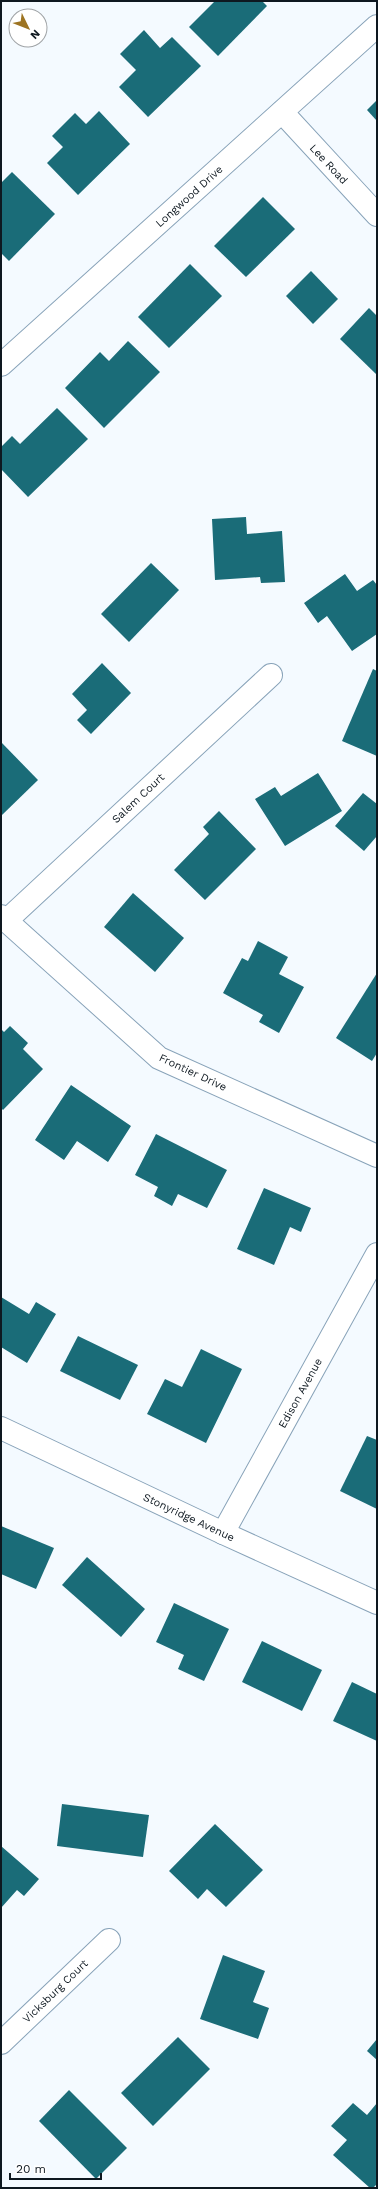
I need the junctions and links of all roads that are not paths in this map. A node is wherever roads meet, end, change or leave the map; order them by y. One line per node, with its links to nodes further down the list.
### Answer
1 (377, 26): 2 (street, Longwood Drive)
2 (282, 112): 3 (street, Lee Road); 4 (street, Longwood Drive)
3 (377, 215)
4 (1, 366)
5 (271, 675): 6 (street, Salem Court)
6 (3, 918): 7 (street, Frontier Drive)
7 (377, 1156)
8 (377, 1254): 10 (street, Edison Avenue)
9 (1, 1428): 10 (street, Stonyridge Avenue)
10 (223, 1533): 11 (street, Stonyridge Avenue)
11 (377, 1603)
12 (109, 1940): 13 (street, Vicksburg Court)
13 (1, 2043)

